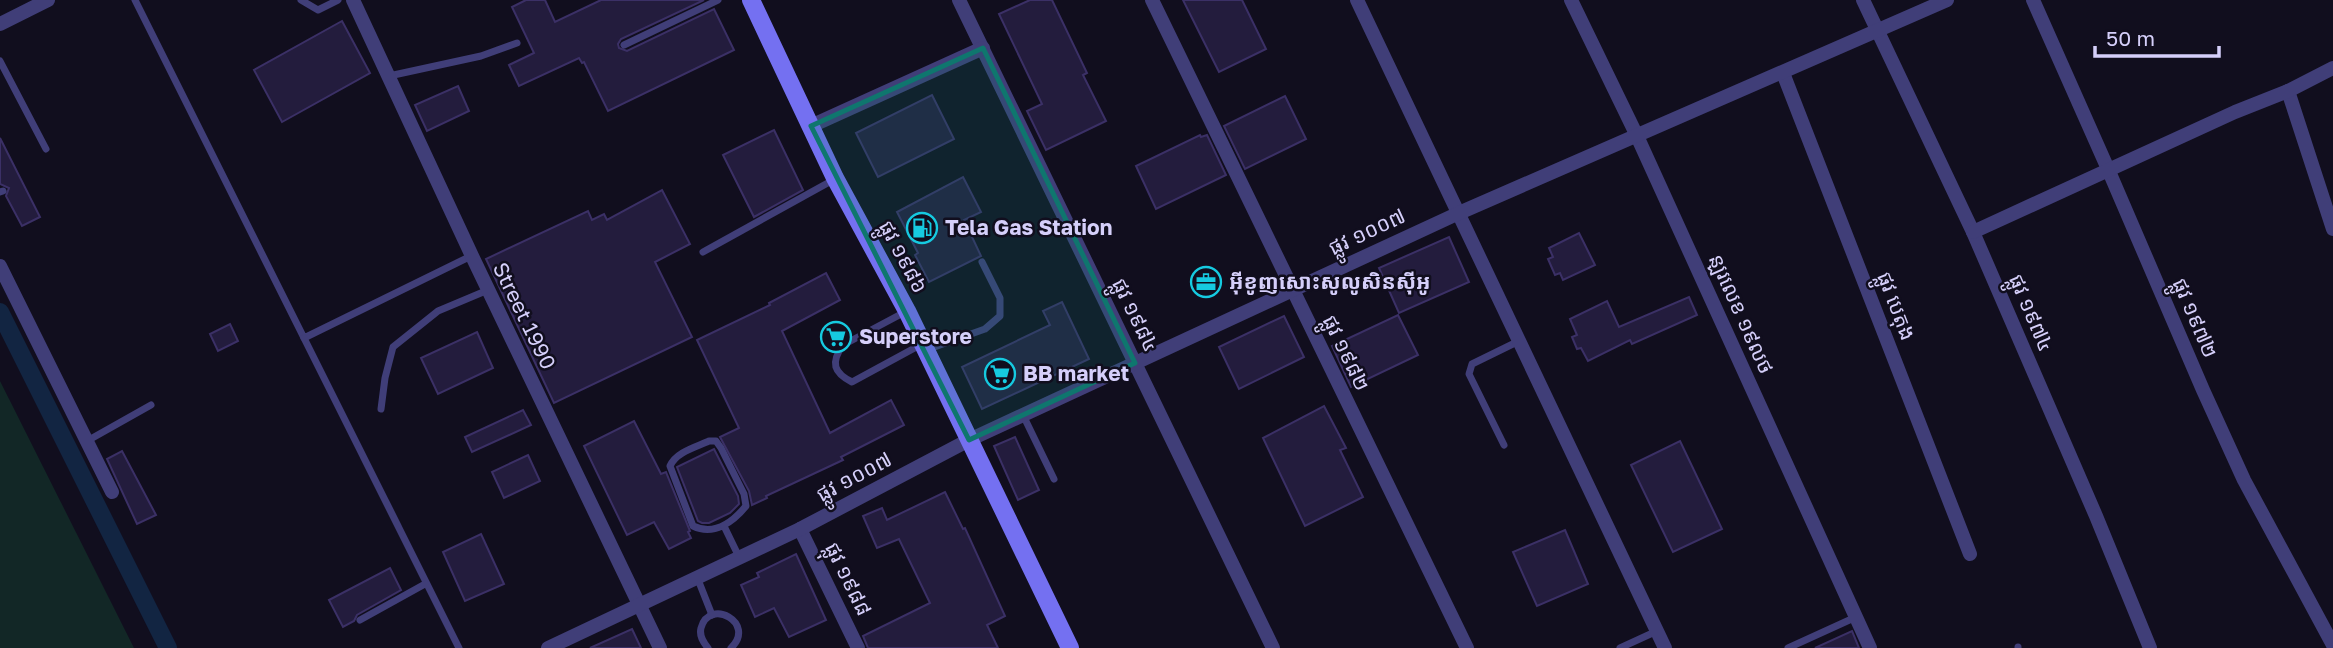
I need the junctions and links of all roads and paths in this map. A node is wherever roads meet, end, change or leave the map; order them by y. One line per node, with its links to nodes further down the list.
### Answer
1 (135, 0): 40 (lane)
2 (301, 0): 3 (lane)
3 (338, 0)
4 (353, 0): 23 (street, Street 1990)
5 (718, 0): 18 (lane)
6 (751, 0): 25 (main road, ផ្លូវ ១៩៨៦)
7 (960, 0): 19 (street, ផ្លូវ ១៩៨៤)
8 (1152, 0): 38 (street, ផ្លូវ ១៩៨២)
9 (1357, 0): 30 (street)
10 (1571, 0): 26 (street, ន្ឡរលេខ ១៩លថ)
11 (1863, 0): 16 (street, ផ្លូវ ១៩៧៤)
12 (1947, 0): 16 (street, ផ្លូវ ១០០៧)
13 (2033, 0): 28 (street, ផ្លូវ ១៩៧២)
14 (44, 1): 15 (street)
15 (0, 24)
16 (1878, 31): 22 (street, ផ្លូវ ១០០៧); 32 (street, ផ្លូវ ១៩៧៤)
17 (517, 43): 23 (lane)
18 (624, 45)
19 (983, 48): 25 (street); 43 (street, ផ្លូវ ១៩៨៤)
20 (0, 61): 27 (lane)
21 (2333, 68): 24 (street)
22 (1783, 73): 26 (street, ផ្លូវ ១០០៧); 54 (street, ផ្លូវ បេតុង)
23 (389, 76): 34 (street, Street 1990)
24 (2288, 91): 28 (street); 31 (street)
25 (811, 126): 29 (main road, ផ្លូវ ១៩៨៦)
26 (1637, 136): 30 (street, ផ្លូវ ១០០៧); 60 (street, ន្ឡរលេខ ១៩លថ)
27 (47, 149)
28 (2108, 169): 32 (street); 63 (street, ផ្លូវ ១៩៧២)
29 (835, 178): 33 (lane); 39 (main road, ផ្លូវ ១៩៨៦)
30 (1459, 213): 38 (street, ផ្លូវ ១០០៧); 41 (street)
31 (2333, 229)
32 (1973, 232): 77 (street, ផ្លូវ ១៩៧៤)
33 (703, 252)
34 (472, 256): 37 (street, Street 1990); 40 (lane)
35 (982, 262): 42 (lane)
36 (0, 266): 48 (street)
37 (488, 290): 45 (lane); 58 (street, Street 1990)
38 (1292, 290): 43 (street, ផ្លូវ ១០០៧); 72 (street, ផ្លូវ ១៩៨២)
39 (906, 311): 42 (main road, ផ្លូវ ១៩៨៦); 42 (lane)
40 (304, 338): 57 (lane)
41 (1520, 341): 49 (lane); 62 (street)
42 (924, 347): 47 (main road, ផ្លូវ ១៩៨៦)
43 (1135, 363): 46 (street, ផ្លូវ ១០០៧); 71 (street, ផ្លូវ ១៩៨៤)
44 (151, 405): 48 (lane)
45 (381, 409)
46 (1023, 415): 47 (street, ផ្លូវ ១០០៧); 50 (lane)
47 (969, 440): 53 (street, ផ្លូវ ១០០៧); 70 (main road, ផ្លូវ ១៩៨៦)
48 (86, 441): 51 (street)
49 (1504, 445)
50 (1054, 479)
51 (112, 492)
52 (724, 526): 52 (lane); 55 (lane)
53 (800, 529): 55 (street, ផ្លូវ ១០០៧); 69 (street, ផ្លុវ ១៩៨៨)
54 (1970, 554)
55 (739, 557): 56 (street, ផ្លូវ ១០០៧)
56 (696, 577): 58 (street, ផ្លូវ ១០០៧); 59 (lane)
57 (425, 584): 61 (lane); 64 (lane)
58 (638, 604): 65 (street, ផ្លូវ ១០០៧); 66 (street, Street 1990)
59 (712, 615): 67 (lane); 68 (lane)
60 (1856, 617): 75 (lane); 76 (street, ន្ឡរលេខ ១៩លថ)
61 (360, 620)
62 (1657, 631): 73 (lane); 74 (street)
63 (2333, 645)
64 (459, 648)
65 (548, 648)
66 (660, 648)
67 (708, 648)
68 (731, 648)
69 (858, 648)
70 (1070, 648)
71 (1273, 648)
72 (1467, 648)
73 (1620, 648)
74 (1665, 648)
75 (1788, 648)
76 (1870, 648)
77 (2150, 648)

